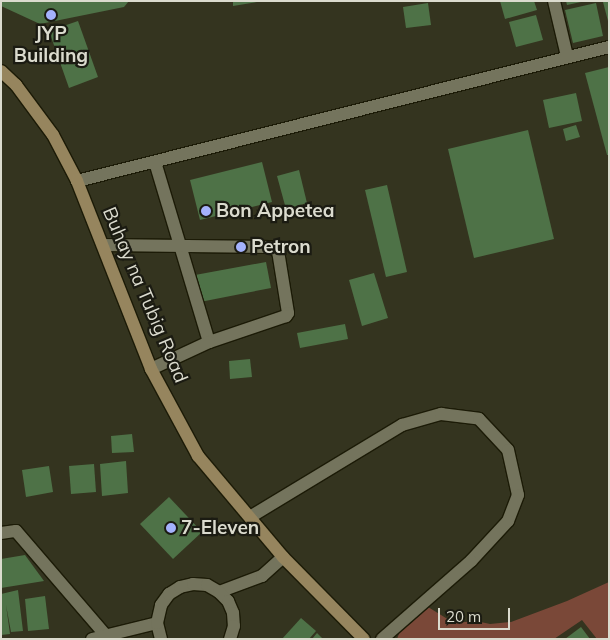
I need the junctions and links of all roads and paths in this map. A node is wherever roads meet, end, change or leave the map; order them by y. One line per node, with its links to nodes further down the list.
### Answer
1 (554, 1): 3 (street)
2 (609, 48): 3 (street)
3 (567, 56): 5 (street)
4 (1, 71): 6 (main road, Buhay na Tubig Road)
5 (155, 162): 6 (street); 7 (street)
6 (77, 181): 8 (main road, Buhay na Tubig Road)
7 (180, 244): 8 (street); 9 (street); 9 (street)
8 (103, 245): 10 (main road, Buhay na Tubig Road)
9 (209, 342): 10 (street)
10 (151, 369): 11 (main road, Buhay na Tubig Road)
11 (250, 518): 13 (main road, Buhay na Tubig Road); 21 (street)
12 (1, 534): 16 (street)
13 (283, 557): 14 (street); 20 (main road, Buhay na Tubig Road)
14 (219, 592): 15 (street); 19 (street)
15 (157, 622): 16 (street); 18 (street)
16 (109, 638): 17 (street)
17 (92, 639)
18 (161, 639)
19 (230, 639)
20 (364, 639)
21 (382, 639)

